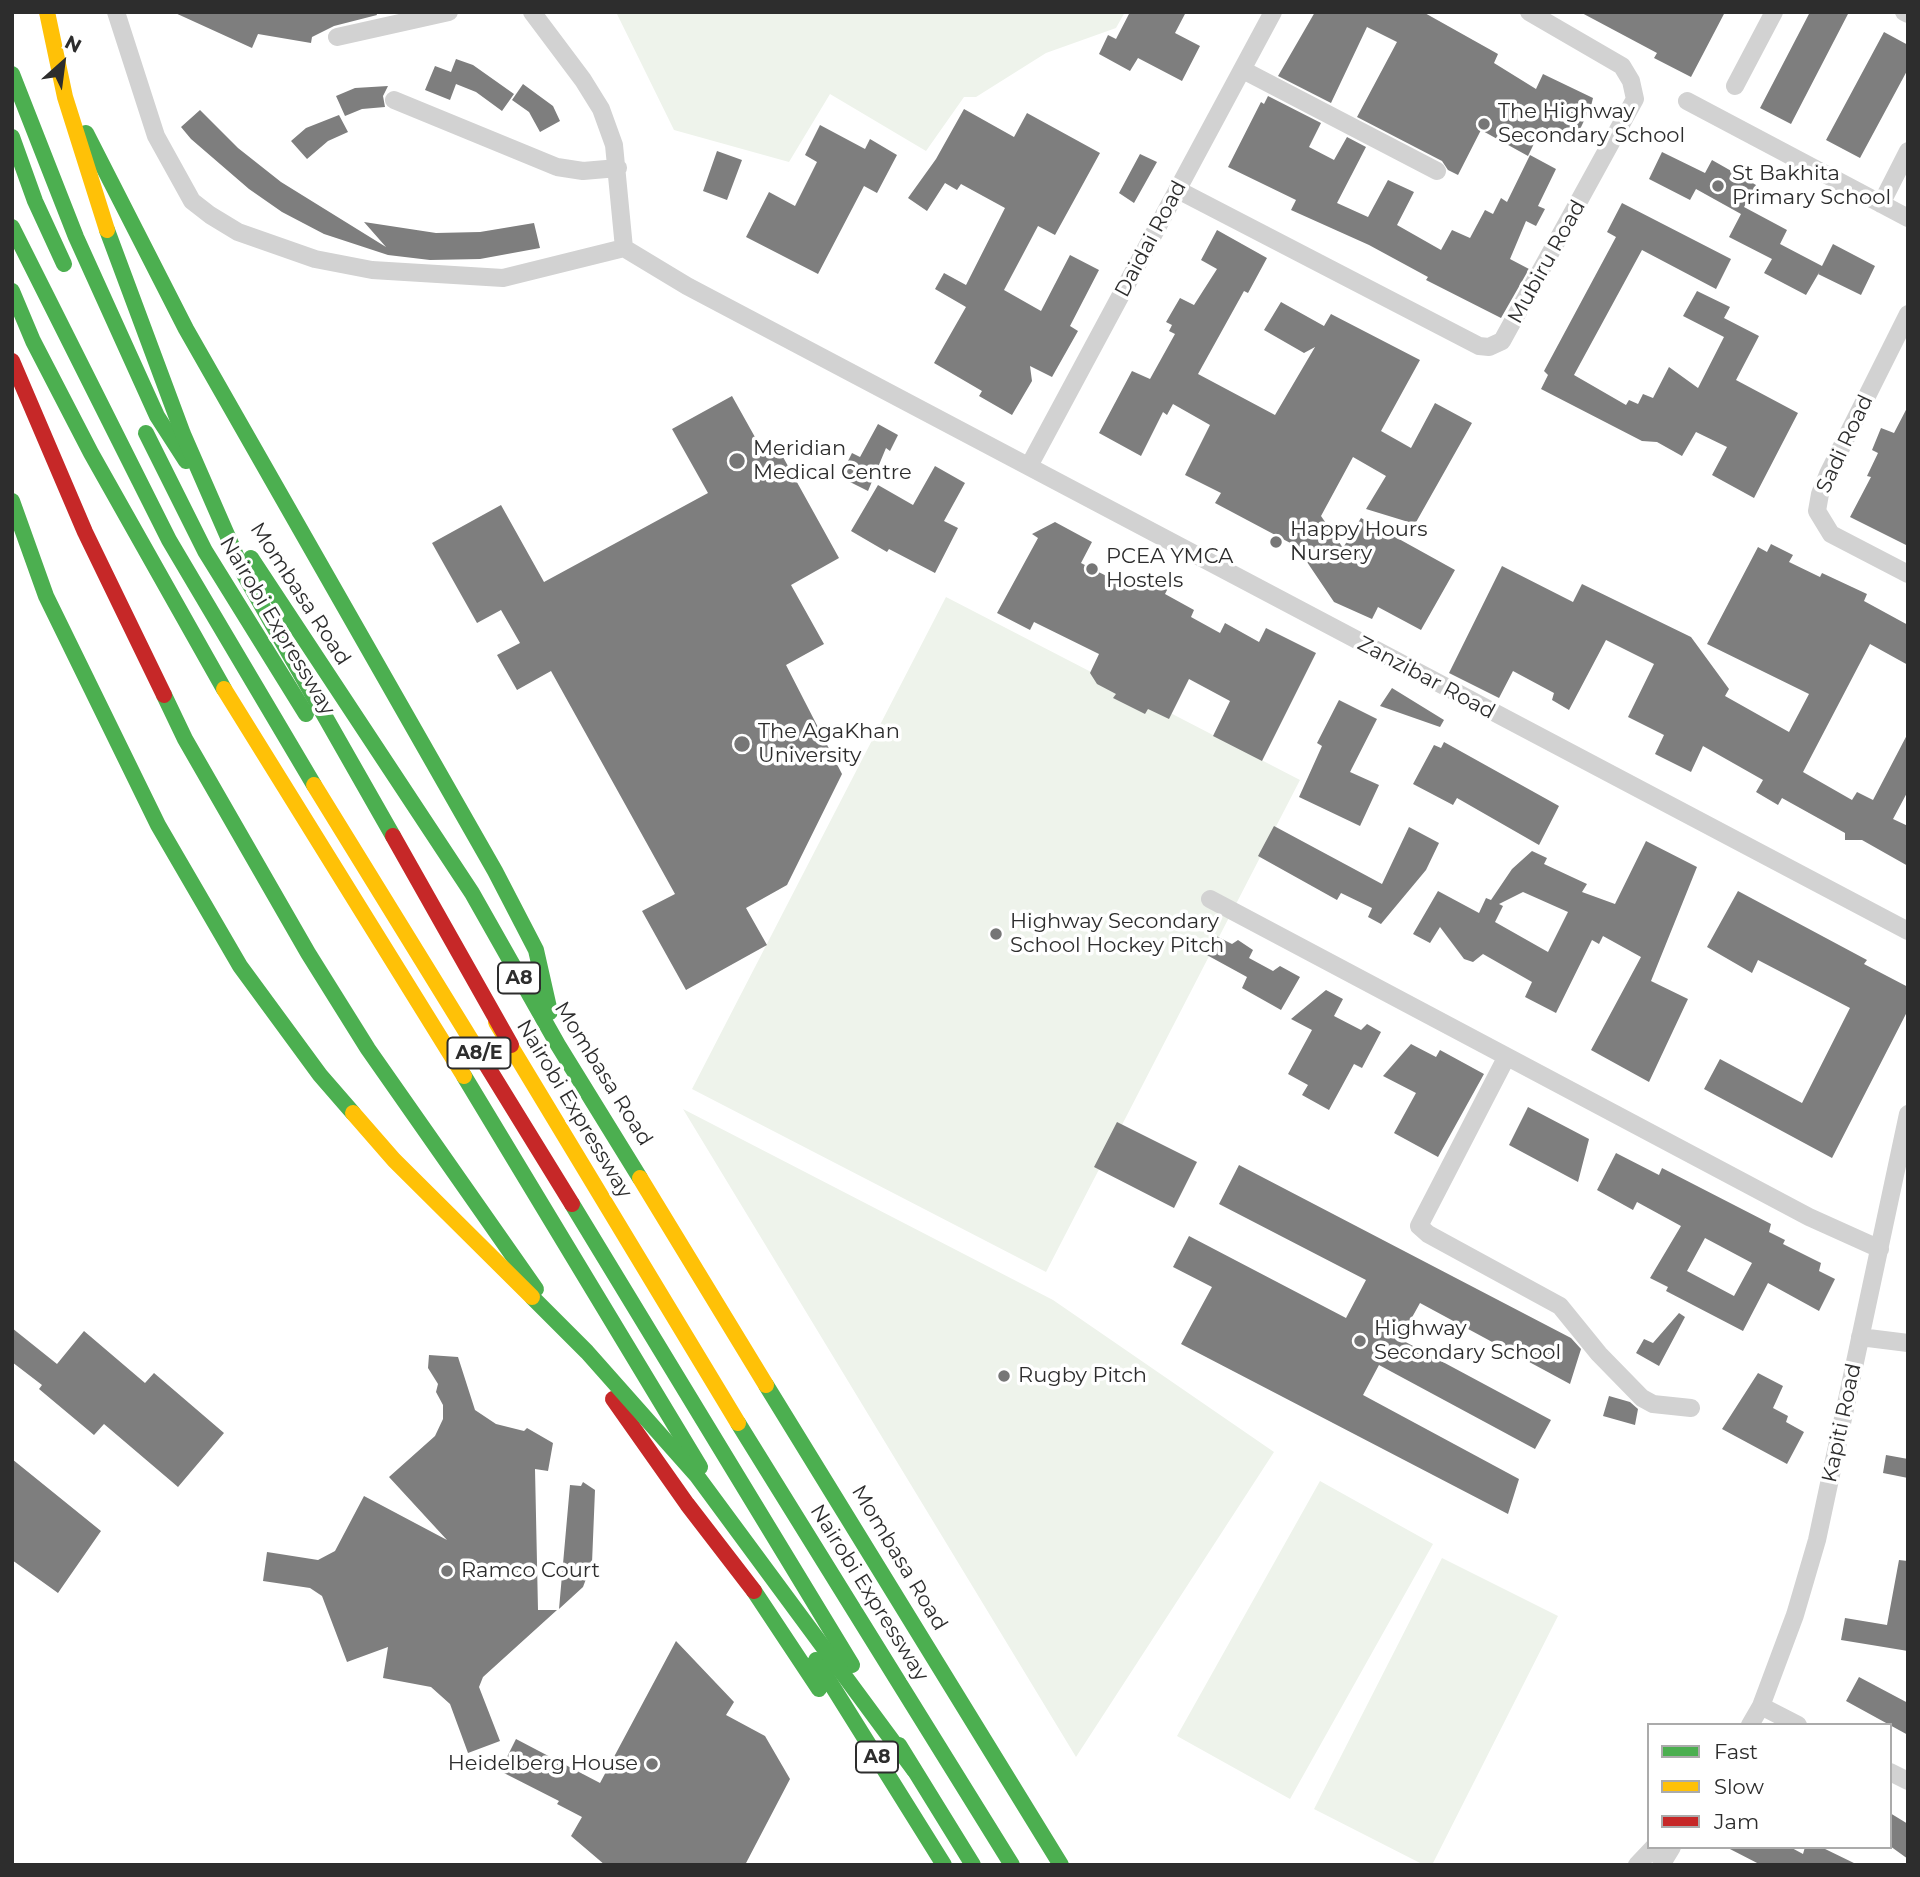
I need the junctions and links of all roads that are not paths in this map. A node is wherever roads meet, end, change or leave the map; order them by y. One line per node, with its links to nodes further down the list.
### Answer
1 (37, 12): 35 (highway)
2 (47, 12): 34 (highway, bridge)
3 (116, 12): 23 (street)
4 (449, 12): 9 (street)
5 (532, 12): 17 (street)
6 (1273, 12): 10 (street, Daidai Road)
7 (1529, 12): 19 (street, Mubiru Road)
8 (1774, 12): 12 (street)
9 (337, 37)
10 (1243, 69): 18 (street); 19 (street, Daidai Road)
11 (12, 74): 35 (highway, Mombasa Road / A8)
12 (1735, 86)
13 (394, 100): 17 (street)
14 (1686, 101): 20 (street)
15 (12, 137): 24 (highway)
16 (1908, 151): 20 (street)
17 (618, 168): 23 (street)
18 (1437, 171)
19 (1178, 190): 29 (street, Daidai Road)
20 (1881, 204): 21 (street)
21 (1908, 218)
22 (12, 227): 45 (highway, A8/E, bridge)
23 (624, 248): 29 (street, Zanzibar Road)
24 (73, 284)
25 (12, 291): 48 (highway, A8)
26 (1908, 314): 31 (street, Sadi Road)
27 (12, 361): 48 (highway)
28 (138, 417): 34 (highway, Nairobi Expressway / A8/E, bridge)
29 (1029, 467): 33 (street, Zanzibar Road)
30 (12, 501): 45 (highway, bridge)
31 (1908, 574)
32 (1210, 899): 36 (street)
33 (1908, 931)
34 (511, 1045): 53 (highway, Nairobi Expressway / A8/E)
35 (558, 1045): 54 (highway, Mombasa Road / A8)
36 (1506, 1058): 38 (street); 41 (street)
37 (1908, 1114): 38 (street, Kapiti Road)
38 (1880, 1249): 39 (street, Kapiti Road)
39 (1860, 1337): 40 (street); 42 (street, Kapiti Road)
40 (1908, 1343)
41 (1691, 1408)
42 (1761, 1706): 43 (street, Kapiti Road); 44 (street)
43 (1751, 1723)
44 (1794, 1723)
45 (914, 1770): 52 (highway, A8/E)
46 (1892, 1773): 47 (street)
47 (1908, 1782)
48 (920, 1827): 51 (highway, A8)
49 (1652, 1849): 55 (street)
50 (1671, 1849): 56 (street)
51 (944, 1865)
52 (973, 1865)
53 (1012, 1865)
54 (1061, 1865)
55 (1637, 1865)
56 (1661, 1865)

